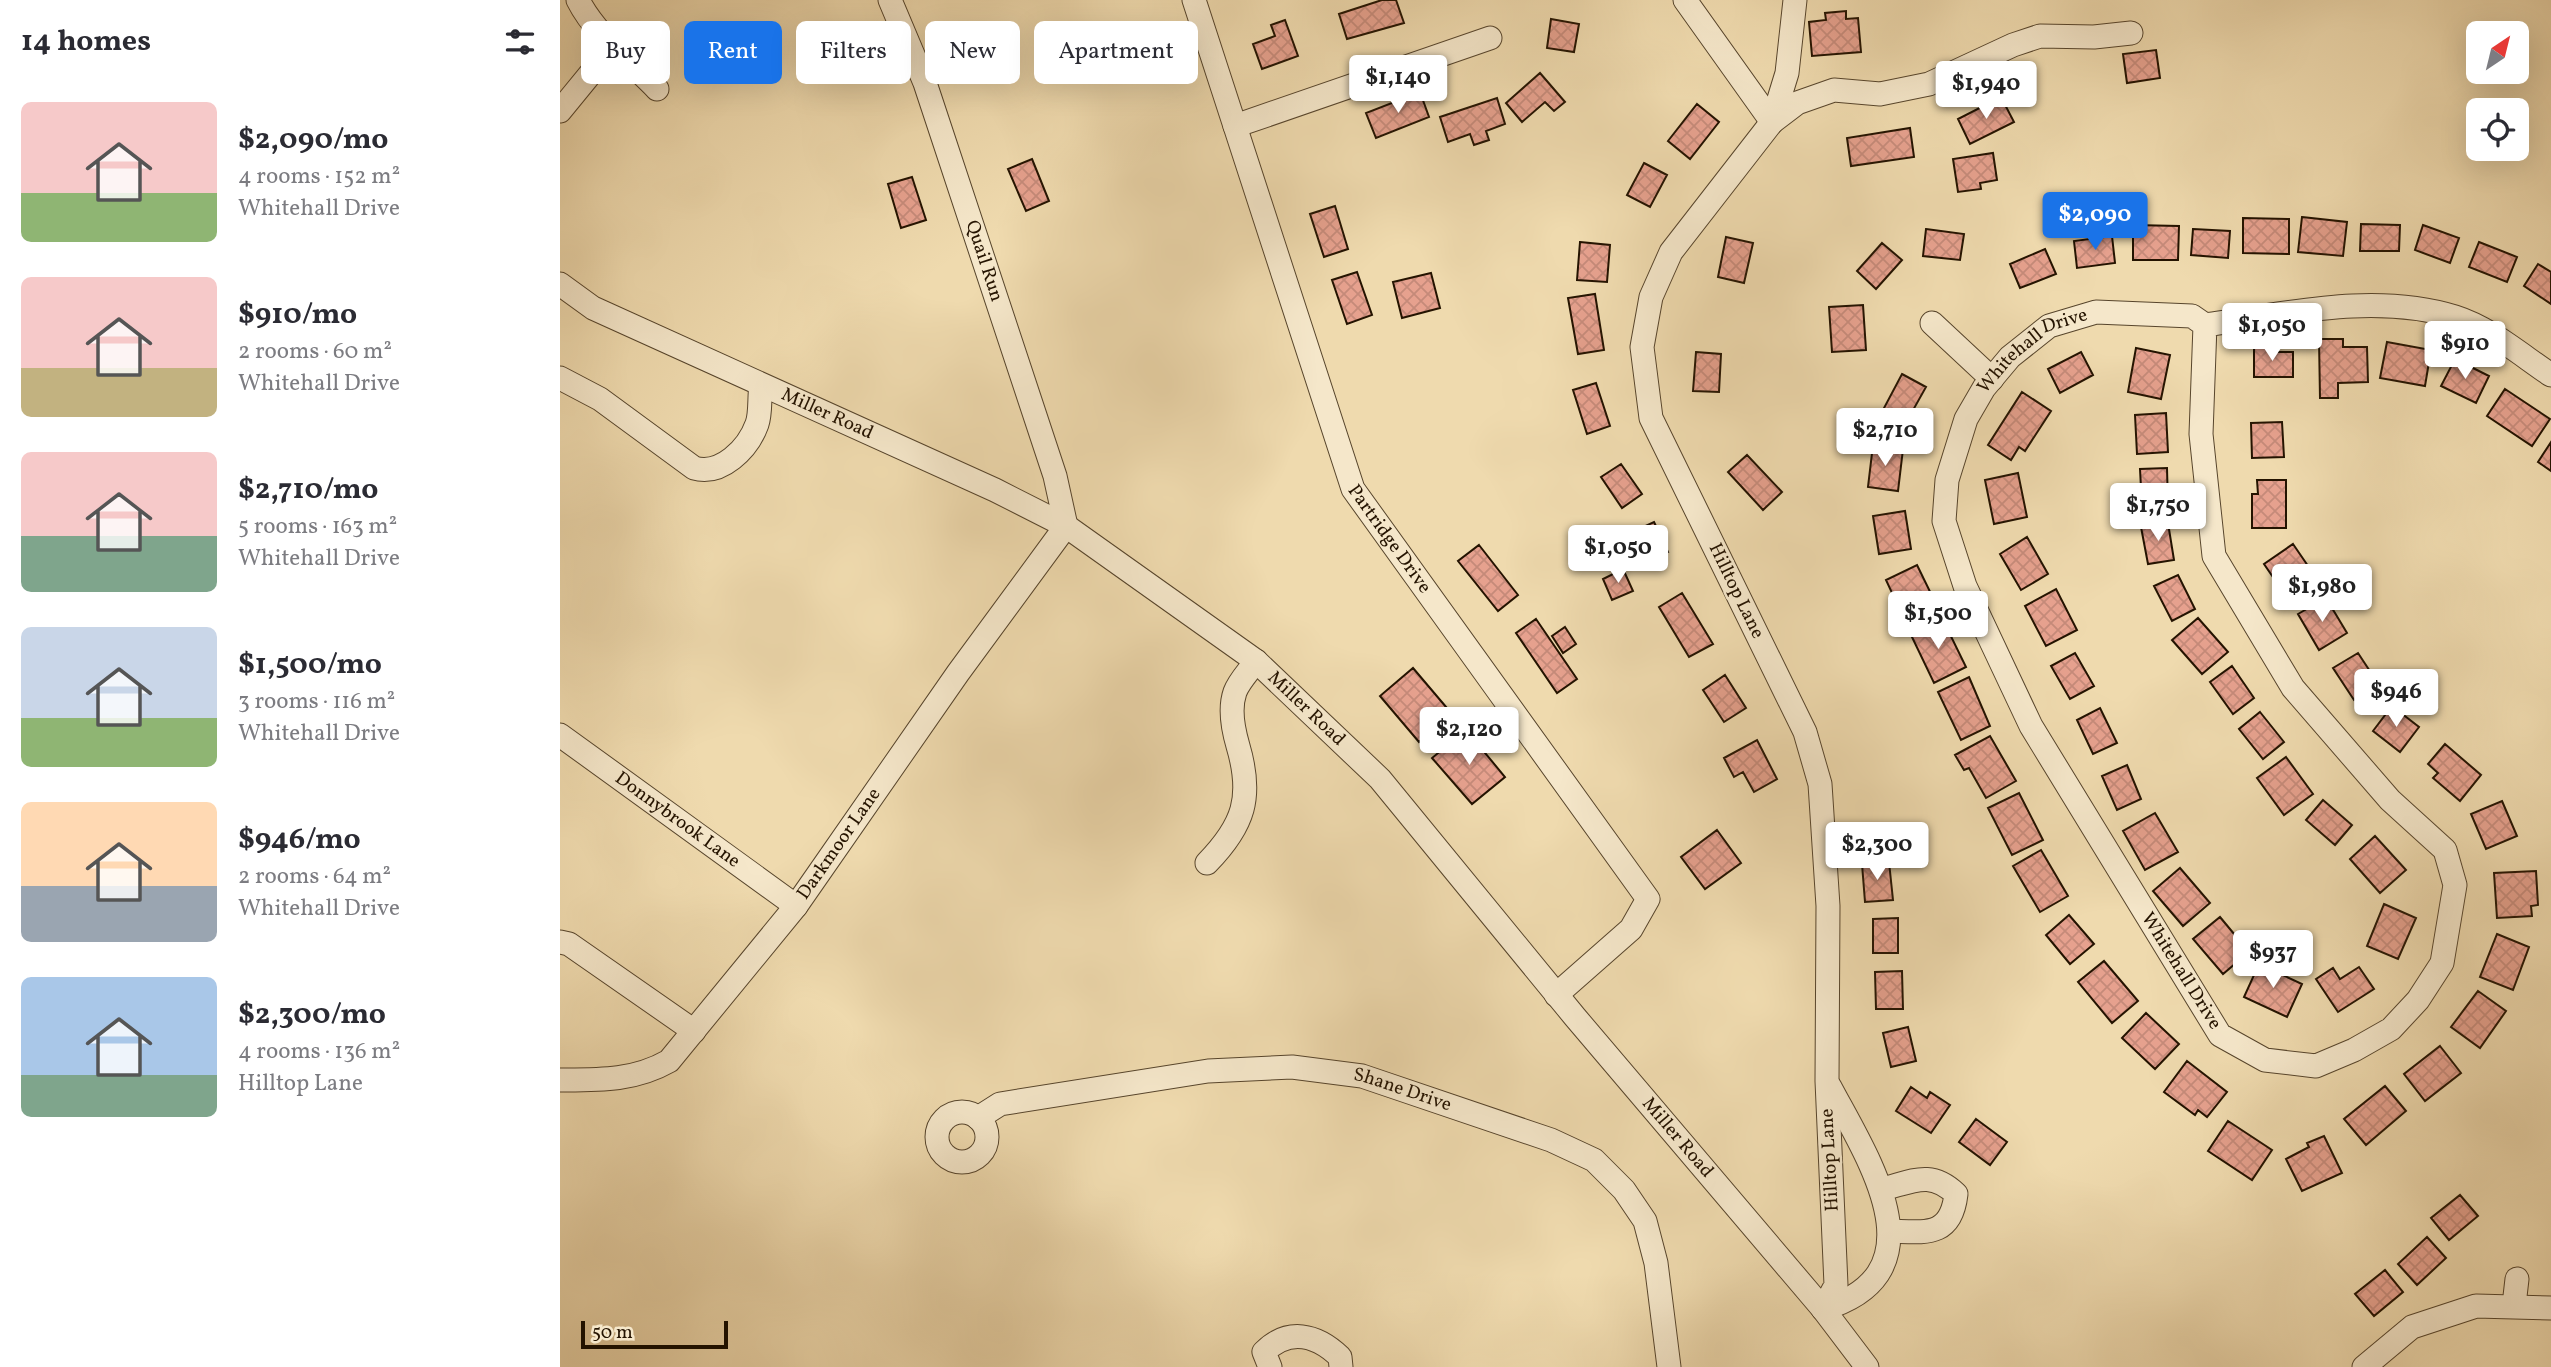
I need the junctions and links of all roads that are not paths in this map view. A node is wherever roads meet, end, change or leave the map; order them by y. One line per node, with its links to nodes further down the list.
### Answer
1 (578, 0): 6 (street)
2 (890, 0): 22 (street, Quail Run)
3 (1194, 0): 14 (street, Partridge Drive)
4 (1685, 0): 13 (street)
5 (1795, 0): 13 (street)
6 (591, 21)
7 (2131, 33): 13 (street, Hilltop Lane)
8 (1490, 38): 14 (street)
9 (582, 84): 12 (street)
10 (652, 84): 11 (street)
11 (657, 89)
12 (560, 111)
13 (1772, 122): 31 (street, Hilltop Lane)
14 (1235, 126): 28 (street, Partridge Drive)
15 (560, 284): 21 (street, Miller Road)
16 (1932, 323): 20 (street)
17 (2205, 324): 18 (street, Whitehall Drive); 20 (street, Whitehall Drive); 20 (street, Whitehall Drive)
18 (2551, 375)
19 (560, 377): 21 (street)
20 (1992, 379)
21 (761, 385): 22 (street, Miller Road)
22 (1066, 526): 23 (street, Miller Road); 26 (street, Darkmoor Lane)
23 (1256, 661): 25 (street); 28 (street, Miller Road)
24 (560, 735): 26 (street, Donnybrook Lane)
25 (1208, 863)
26 (796, 906): 29 (street, Darkmoor Lane)
27 (560, 942): 29 (street)
28 (1556, 995): 38 (street, Miller Road)
29 (694, 1031): 30 (street, Darkmoor Lane)
30 (560, 1080)
31 (1827, 1081): 33 (street); 38 (street, Hilltop Lane)
32 (978, 1118): 41 (street, Shane Drive)
33 (1883, 1189): 34 (street); 34 (street)
34 (1890, 1231): 38 (street)
35 (2517, 1279): 36 (street)
36 (2514, 1306): 37 (street); 43 (street)
37 (2551, 1308)
38 (1824, 1309): 42 (street, Miller Road)
39 (1270, 1367): 40 (street)
40 (1341, 1367)
41 (1669, 1367)
42 (1867, 1367)
43 (2364, 1367)

